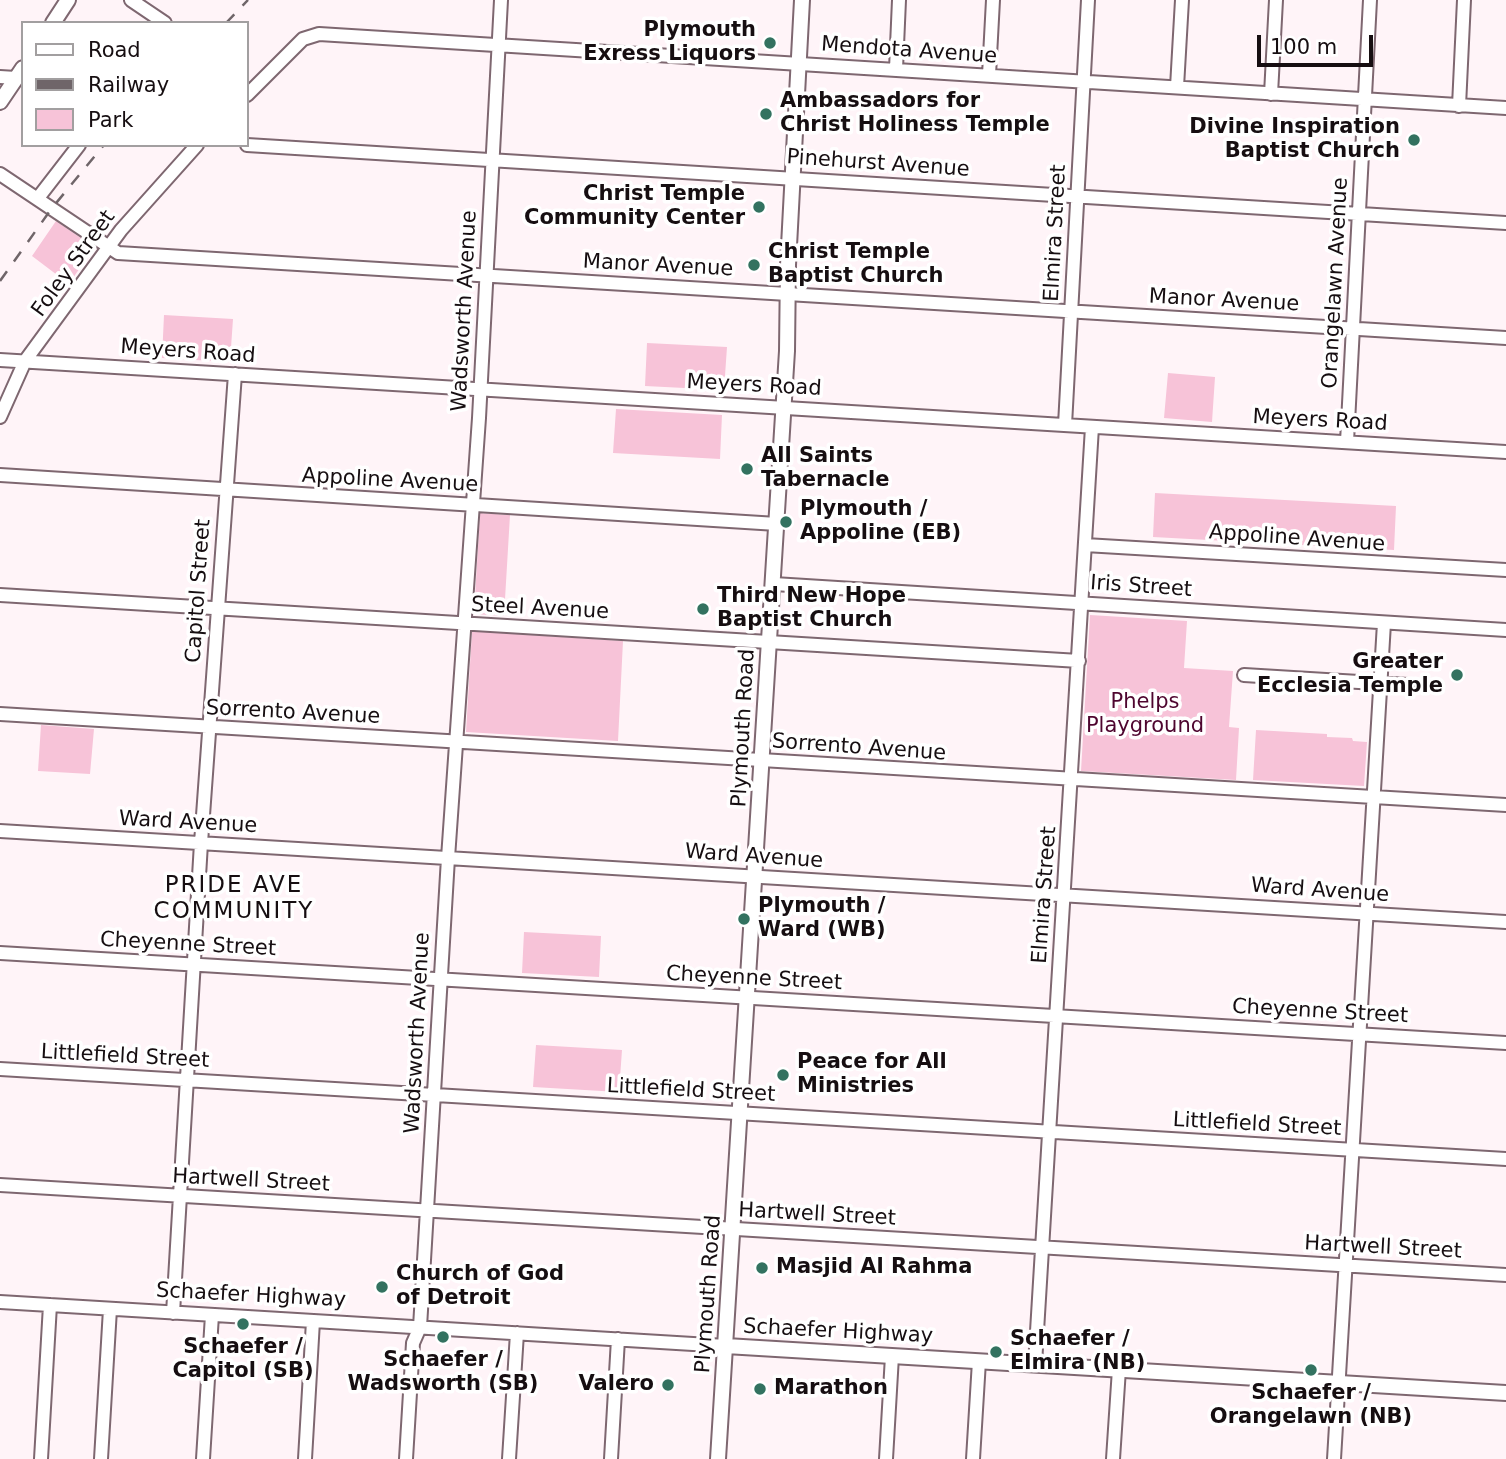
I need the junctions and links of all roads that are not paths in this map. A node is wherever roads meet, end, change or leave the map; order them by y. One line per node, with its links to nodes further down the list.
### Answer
1 (68, 0): 12 (main road)
2 (131, 0): 13 (street)
3 (501, 0): 14 (street, Wadsworth Avenue)
4 (802, 0): 15 (main road, Plymouth Road)
5 (899, 0): 16 (street)
6 (993, 0): 18 (street)
7 (1088, 0): 20 (street, Elmira Street)
8 (1182, 0): 22 (street)
9 (1276, 0): 23 (street)
10 (1370, 0): 24 (street, Orangelawn Avenue)
11 (1464, 0): 26 (street)
12 (54, 21)
13 (162, 21)
14 (498, 45): 15 (street, Mendota Avenue); 21 (street, Mendota Avenue); 31 (street, Wadsworth Avenue)
15 (798, 63): 16 (street, Mendota Avenue); 33 (main road, Plymouth Road)
16 (896, 69): 18 (street, Mendota Avenue)
17 (19, 73): 19 (street); 25 (main road)
18 (989, 75): 20 (street, Mendota Avenue)
19 (0, 77)
20 (1083, 81): 22 (street, Mendota Avenue); 34 (street, Elmira Street)
21 (250, 87)
22 (1177, 88): 23 (street, Mendota Avenue)
23 (1271, 93): 24 (street, Mendota Avenue)
24 (1365, 100): 26 (street, Mendota Avenue); 36 (street, Orangelawn Avenue)
25 (0, 102)
26 (1459, 106): 27 (street, Mendota Avenue)
27 (1506, 108)
28 (248, 145): 31 (street, Pinehurst Avenue)
29 (77, 147): 35 (street)
30 (195, 147): 38 (street, Foley Street)
31 (492, 160): 33 (street, Pinehurst Avenue); 39 (street, Wadsworth Avenue)
32 (0, 174): 35 (street, Manor Avenue)
33 (792, 178): 34 (street, Pinehurst Avenue); 40 (main road, Plymouth Road)
34 (1077, 196): 36 (street, Pinehurst Avenue); 41 (street, Elmira Street)
35 (38, 198): 38 (street, Manor Avenue)
36 (1359, 214): 37 (street, Pinehurst Avenue); 42 (street, Orangelawn Avenue)
37 (1506, 223)
38 (108, 248): 39 (street, Manor Avenue); 45 (street, Foley Street)
39 (486, 275): 40 (street, Manor Avenue); 47 (street, Wadsworth Avenue)
40 (788, 293): 41 (street, Manor Avenue); 48 (main road, Plymouth Road)
41 (1071, 312): 42 (street, Manor Avenue); 50 (street, Elmira Street)
42 (1353, 328): 43 (street, Manor Avenue); 52 (street, Orangelawn Avenue)
43 (1506, 338)
44 (0, 360): 45 (street, Meyers Road)
45 (26, 361): 46 (street, Meyers Road); 49 (street, Foley Street)
46 (235, 374): 47 (street, Meyers Road); 55 (street, Capitol Street)
47 (480, 389): 48 (street, Meyers Road); 56 (street, Wadsworth Avenue)
48 (784, 408): 50 (street, Meyers Road); 57 (main road, Plymouth Road)
49 (0, 417)
50 (1065, 425): 51 (street, Meyers Road)
51 (1092, 427): 52 (street, Meyers Road); 58 (street, Elmira Street)
52 (1347, 442): 53 (street, Meyers Road)
53 (1506, 452)
54 (0, 475): 55 (street, Appoline Avenue)
55 (226, 491): 56 (street, Appoline Avenue); 63 (street, Capitol Street)
56 (472, 506): 57 (street, Appoline Avenue); 65 (street, Wadsworth Avenue)
57 (777, 524): 60 (main road, Plymouth Road)
58 (1085, 545): 59 (street, Appoline Avenue); 62 (street, Elmira Street)
59 (1506, 570)
60 (774, 584): 62 (street, Iris Street); 67 (main road, Plymouth Road)
61 (0, 595): 63 (street, Steel Avenue)
62 (1082, 602): 64 (street, Iris Street); 68 (street, Elmira Street)
63 (217, 609): 65 (street, Steel Avenue); 73 (street, Capitol Street)
64 (1384, 623): 66 (street, Iris Street); 70 (street)
65 (464, 624): 67 (street, Steel Avenue); 74 (street, Wadsworth Avenue)
66 (1506, 630)
67 (770, 642): 68 (street, Steel Avenue); 75 (main road, Plymouth Road)
68 (1079, 661): 76 (street, Elmira Street)
69 (1244, 675): 70 (street)
70 (1381, 683): 71 (street); 77 (street)
71 (1408, 685)
72 (0, 714): 73 (street, Sorrento Avenue)
73 (209, 727): 74 (street, Sorrento Avenue); 80 (street, Capitol Street)
74 (456, 742): 75 (street, Sorrento Avenue); 81 (street, Wadsworth Avenue)
75 (763, 761): 76 (street, Sorrento Avenue); 82 (main road, Plymouth Road)
76 (1072, 780): 77 (street, Sorrento Avenue); 83 (street, Elmira Street)
77 (1375, 797): 78 (street, Sorrento Avenue); 84 (street)
78 (1506, 805)
79 (0, 831): 80 (street, Ward Avenue)
80 (201, 843): 81 (street, Ward Avenue); 87 (street, Capitol Street)
81 (448, 858): 82 (street, Ward Avenue); 88 (street, Wadsworth Avenue)
82 (756, 877): 83 (street, Ward Avenue); 89 (main road, Plymouth Road)
83 (1064, 895): 84 (street, Ward Avenue); 90 (street, Elmira Street)
84 (1368, 914): 85 (street, Ward Avenue); 91 (street)
85 (1506, 922)
86 (0, 953): 87 (street, Cheyenne Street)
87 (193, 964): 88 (street, Cheyenne Street); 94 (street, Capitol Street)
88 (441, 979): 89 (street, Cheyenne Street); 95 (street, Wadsworth Avenue)
89 (749, 998): 90 (street, Cheyenne Street); 96 (main road, Plymouth Road)
90 (1056, 1016): 91 (street, Cheyenne Street); 97 (street, Elmira Street)
91 (1359, 1034): 92 (street, Cheyenne Street); 98 (street)
92 (1506, 1043)
93 (0, 1069): 94 (street, Littlefield Street)
94 (187, 1080): 95 (street, Littlefield Street); 101 (street, Capitol Street)
95 (434, 1095): 96 (street, Littlefield Street); 102 (street, Wadsworth Avenue)
96 (741, 1114): 97 (street, Littlefield Street); 103 (main road, Plymouth Road)
97 (1049, 1132): 98 (street, Littlefield Street); 104 (street, Elmira Street)
98 (1353, 1150): 99 (street, Littlefield Street); 105 (street)
99 (1506, 1159)
100 (0, 1185): 101 (street, Hartwell Street)
101 (180, 1196): 102 (street, Hartwell Street); 110 (street, Capitol Street)
102 (427, 1211): 103 (street, Hartwell Street); 113 (street, Wadsworth Avenue)
103 (734, 1229): 104 (street, Hartwell Street); 116 (main road, Plymouth Road)
104 (1042, 1248): 105 (street, Hartwell Street); 119 (street, Elmira Street)
105 (1346, 1265): 106 (street, Hartwell Street); 121 (street)
106 (1506, 1275)
107 (0, 1303): 108 (street, Schaefer Highway)
108 (50, 1306): 109 (street, Schaefer Highway); 123 (street)
109 (110, 1309): 110 (street, Schaefer Highway); 124 (street)
110 (173, 1313): 111 (street, Schaefer Highway)
111 (212, 1315): 112 (street, Schaefer Highway); 125 (street)
112 (313, 1321): 113 (street, Schaefer Highway); 126 (street)
113 (420, 1327): 114 (street, Schaefer Highway); 127 (street, Wadsworth Avenue)
114 (516, 1333): 115 (street, Schaefer Highway); 128 (street)
115 (618, 1339): 116 (street, Schaefer Highway); 129 (street)
116 (726, 1346): 117 (main road, Schaefer Highway); 130 (main road, Plymouth Road)
117 (892, 1356): 118 (main road, Schaefer Highway); 131 (street)
118 (979, 1361): 119 (main road, Schaefer Highway); 132 (street)
119 (1035, 1364): 120 (main road, Schaefer Highway)
120 (1119, 1369): 121 (main road, Schaefer Highway); 133 (street)
121 (1338, 1383): 122 (main road, Schaefer Highway); 134 (street)
122 (1506, 1393)
123 (41, 1459)
124 (101, 1459)
125 (203, 1459)
126 (305, 1459)
127 (407, 1459)
128 (509, 1459)
129 (611, 1459)
130 (718, 1459)
131 (886, 1459)
132 (973, 1459)
133 (1113, 1459)
134 (1334, 1459)

